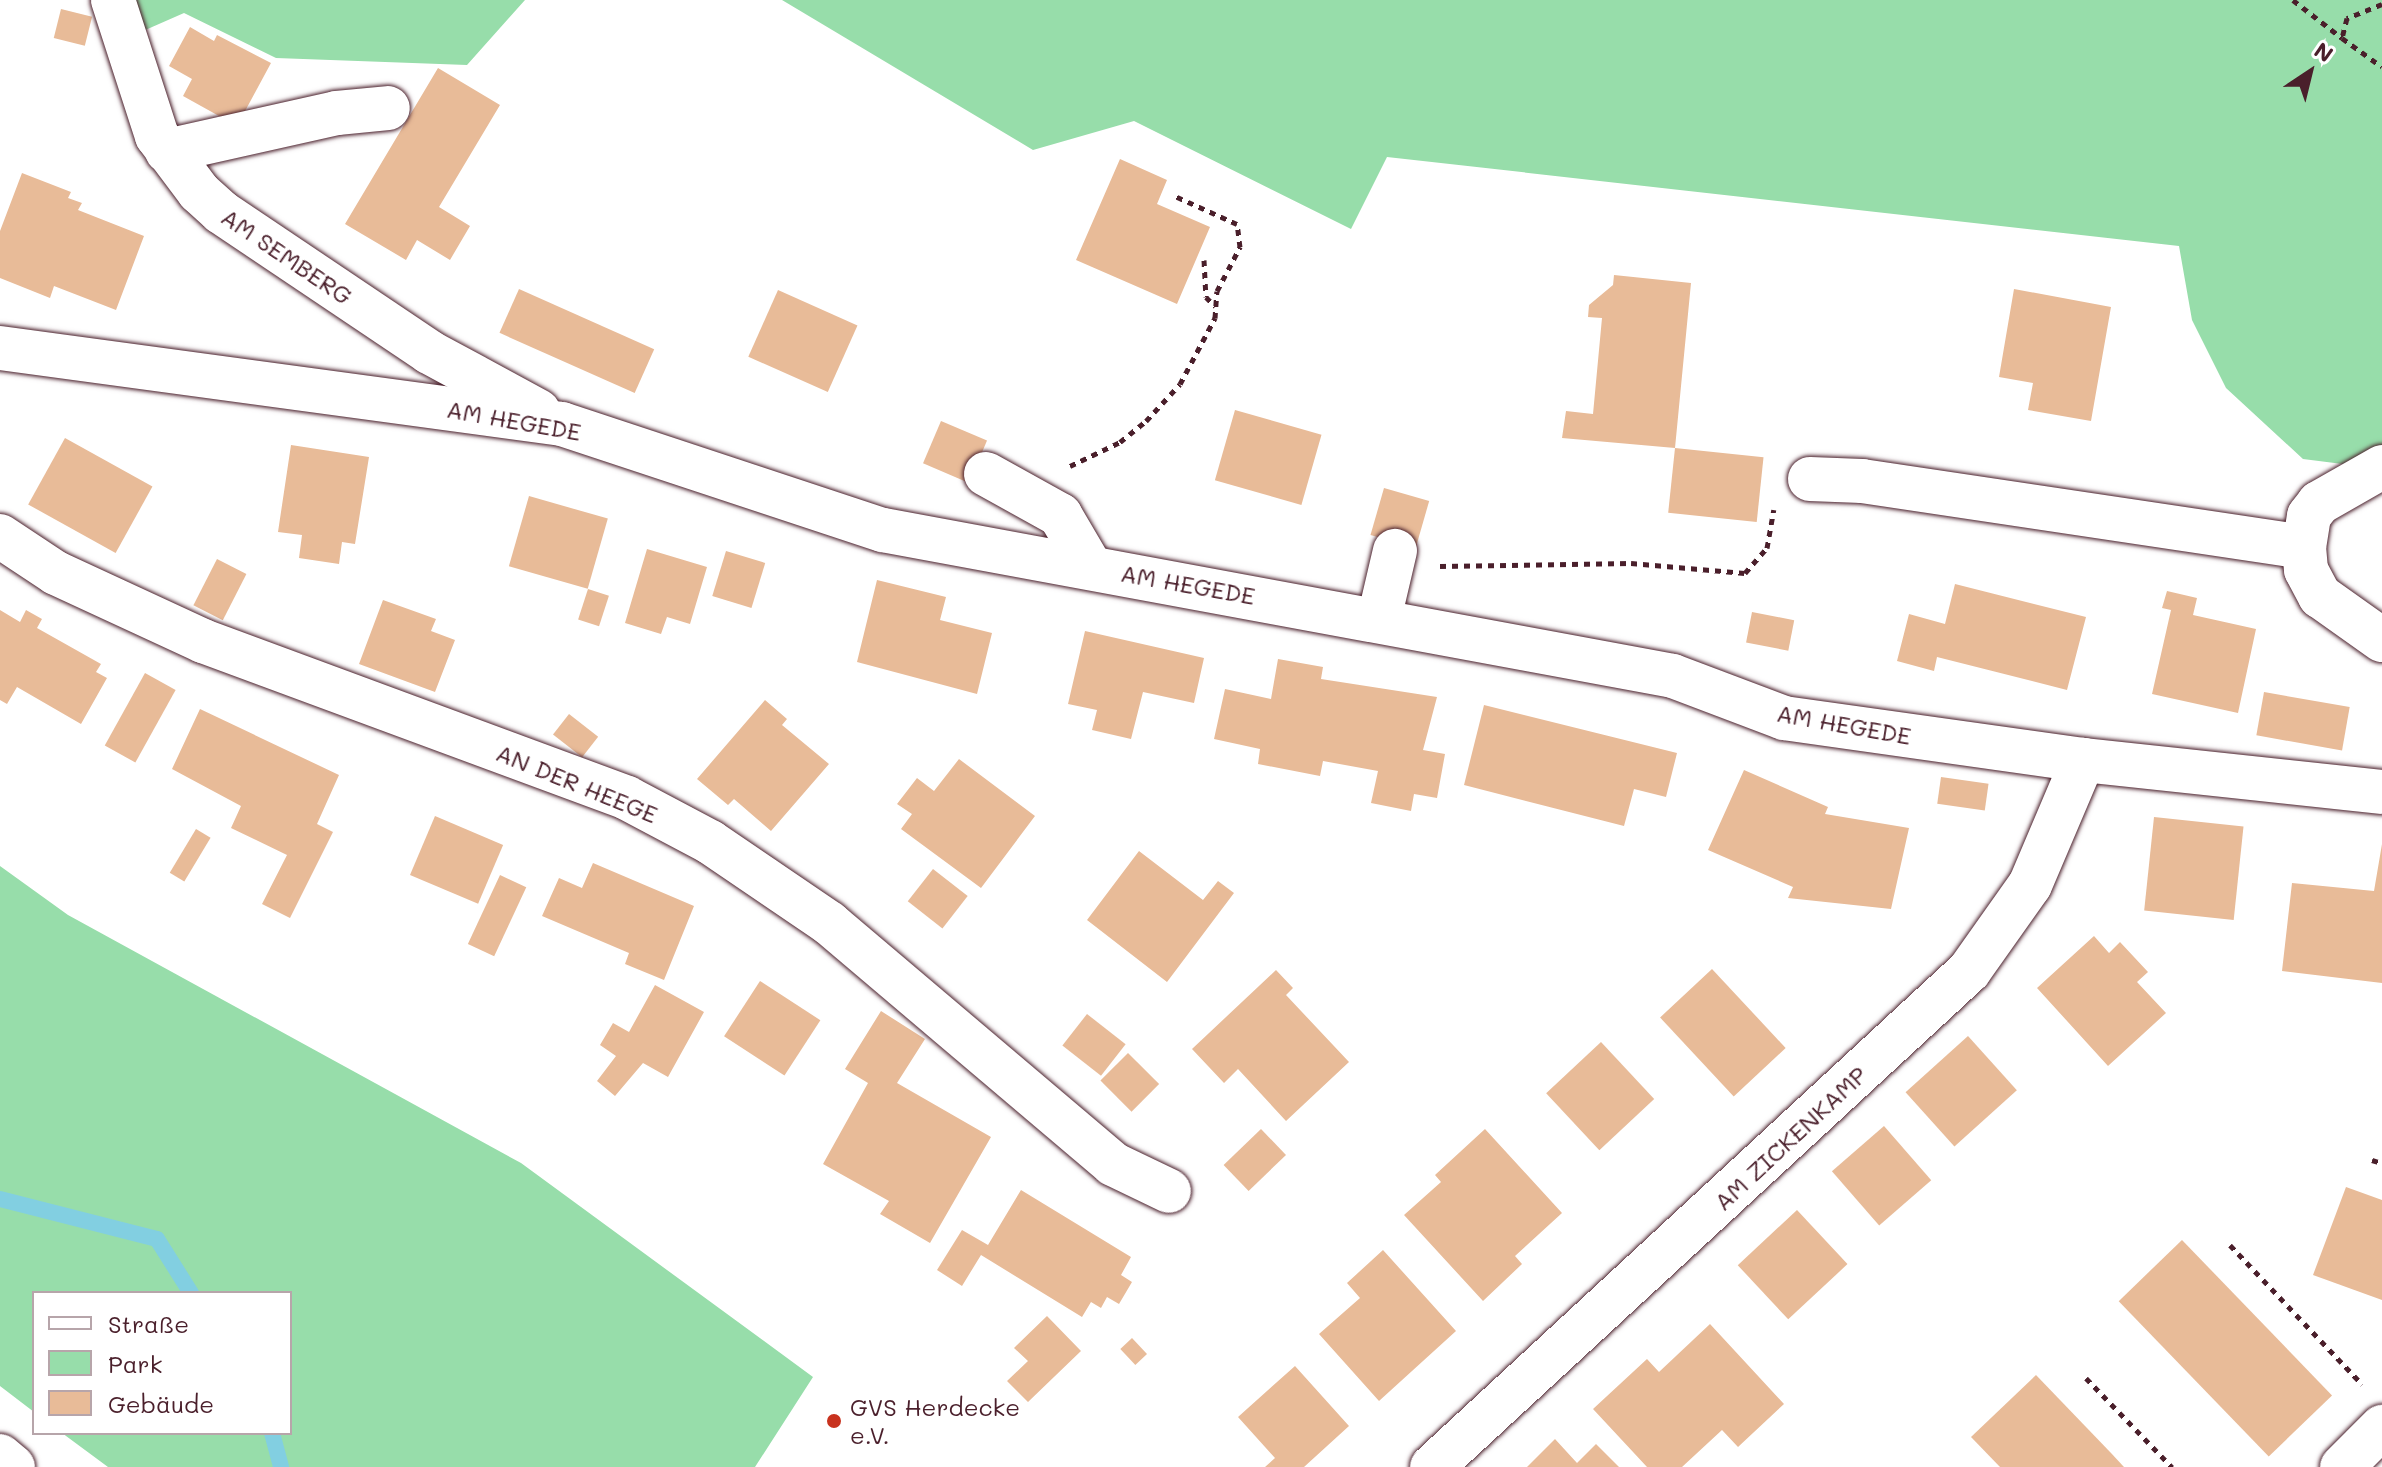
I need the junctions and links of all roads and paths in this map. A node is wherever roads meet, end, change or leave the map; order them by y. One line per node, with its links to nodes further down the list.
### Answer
1 (113, 0): 7 (street, AM SEMBERG)
2 (2293, 0): 4 (path)
3 (2382, 4): 4 (path)
4 (2342, 38): 5 (path)
5 (2382, 67)
6 (388, 108): 7 (street)
7 (167, 151): 12 (street, AM SEMBERG)
8 (1175, 196): 10 (path)
9 (1204, 260): 10 (path)
10 (1216, 307): 15 (path)
11 (0, 348): 12 (street, AM HEGEDE)
12 (562, 424): 19 (street, AM HEGEDE)
13 (2382, 467): 17 (street)
14 (1810, 479): 17 (street); 18 (path)
15 (1003, 483): 19 (street)
16 (0, 536): 26 (street, AN DER HEEGE)
17 (2304, 547): 21 (street)
18 (1393, 559): 20 (street)
19 (1090, 566): 20 (street, AM HEGEDE)
20 (1379, 619): 22 (street, AM HEGEDE)
21 (2382, 640)
22 (2083, 760): 23 (street, AM HEGEDE); 32 (street, AM ZICKENKAMP)
23 (2382, 792)
24 (2372, 1160): 25 (path)
25 (2382, 1163)
26 (1169, 1191)
27 (2230, 1245): 29 (path)
28 (2086, 1378): 33 (path)
29 (2377, 1410): 34 (street)
30 (0, 1456): 31 (street)
31 (13, 1467)
32 (1432, 1467)
33 (2172, 1467)
34 (2342, 1467)

